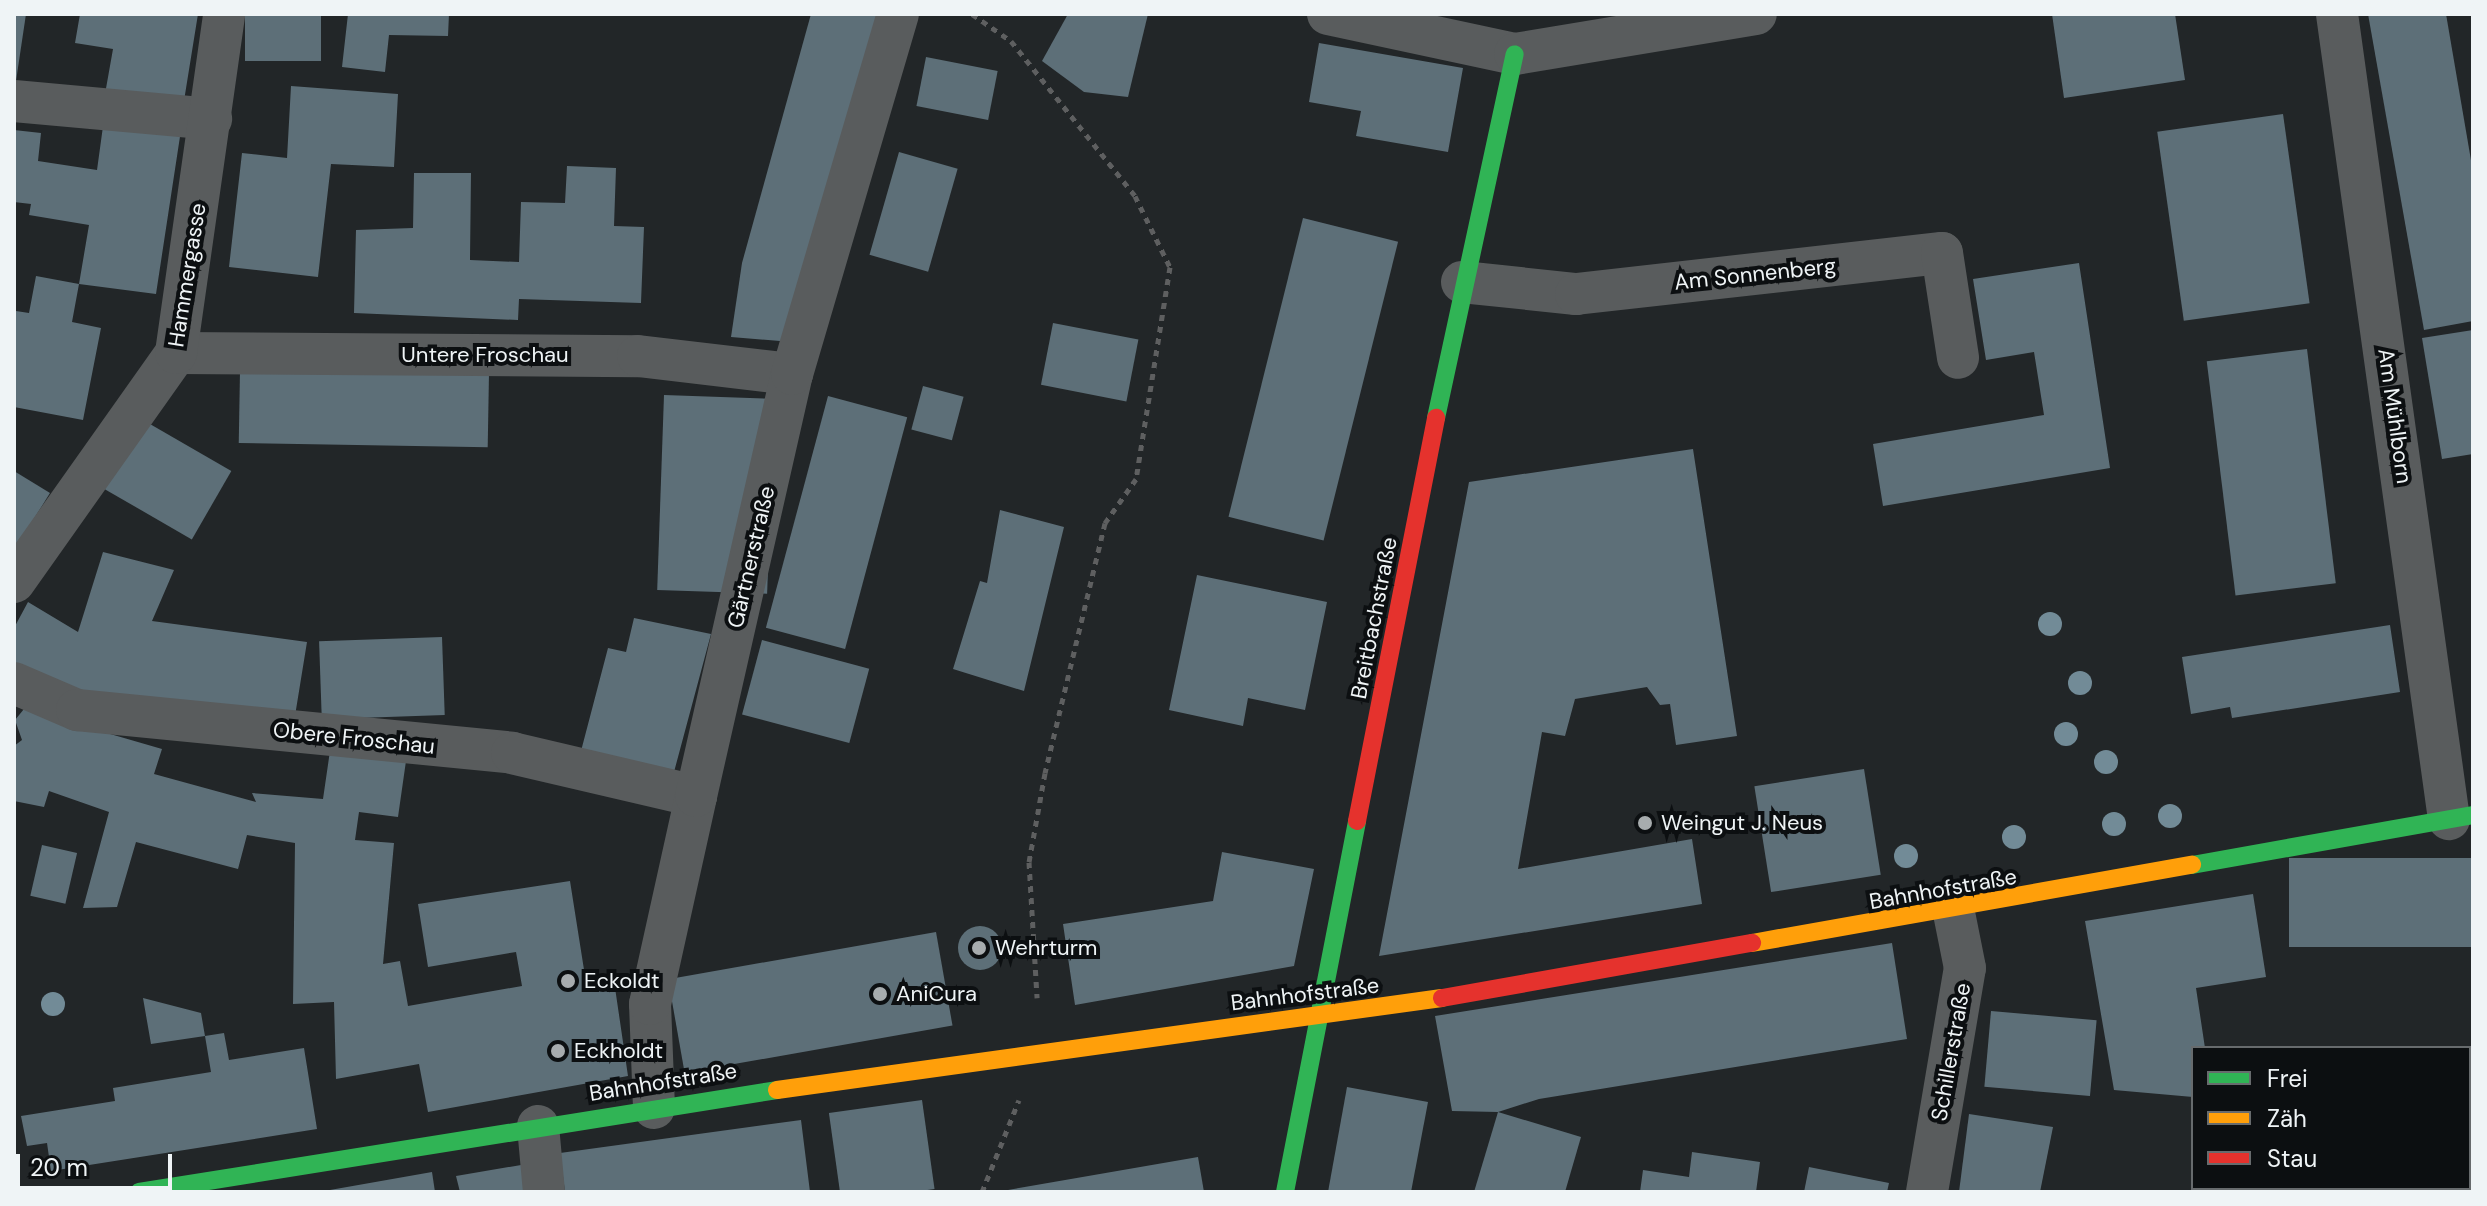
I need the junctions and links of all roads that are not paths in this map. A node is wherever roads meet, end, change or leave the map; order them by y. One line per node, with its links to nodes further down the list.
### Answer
1 (224, 14): 8 (street, Hammergasse)
2 (898, 14): 12 (street, Gärtnerstraße)
3 (1328, 14): 6 (street)
4 (1756, 14): 6 (street)
5 (2337, 14): 16 (street, Am Mühlborn)
6 (1515, 54): 9 (street, Breitbachstraße)
7 (14, 101): 8 (street)
8 (211, 119): 10 (street, Hammergasse)
9 (1462, 282): 11 (street, Am Sonnenberg); 18 (street, Breitbachstraße)
10 (176, 353): 12 (street, Untere Froschau); 13 (street, Hammergasse)
11 (1958, 358)
12 (792, 374): 15 (street, Gärtnerstraße)
13 (14, 582)
14 (14, 683): 15 (street, Obere Froschau)
15 (696, 796): 19 (street, Gärtnerstraße)
16 (2461, 817): 17 (street, Bahnhofstraße)
17 (1954, 913): 18 (street, Bahnhofstraße); 24 (street, Schillerstraße)
18 (1317, 1020): 19 (street, Bahnhofstraße); 23 (street, Breitbachstraße)
19 (654, 1108): 20 (street, Bahnhofstraße)
20 (538, 1126): 21 (street, Bahnhofstraße); 22 (street)
21 (139, 1192)
22 (544, 1192)
23 (1285, 1192)
24 (1927, 1192)

